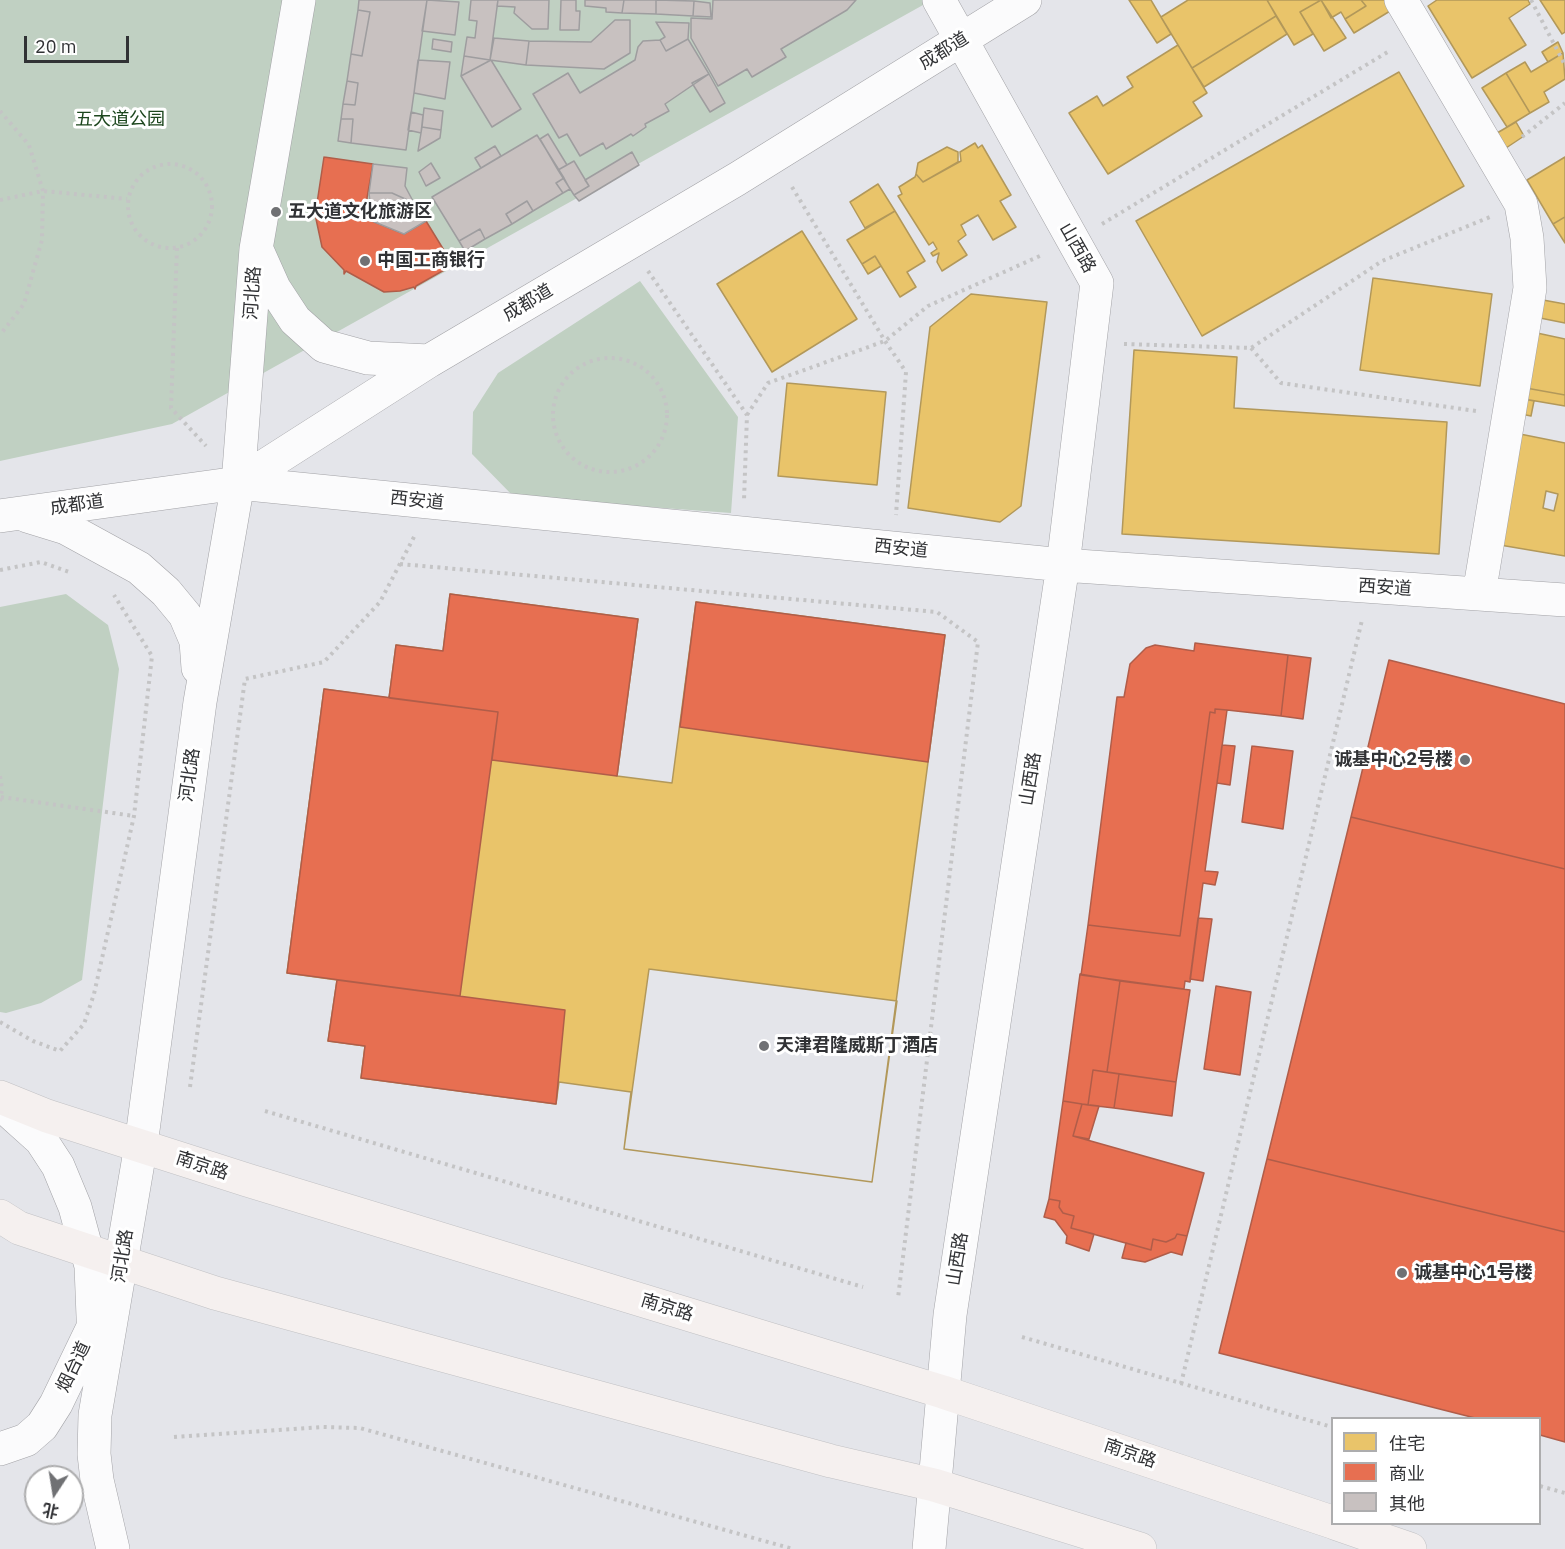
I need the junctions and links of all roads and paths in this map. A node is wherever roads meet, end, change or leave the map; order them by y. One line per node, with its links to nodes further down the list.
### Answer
1 (298, 0): 18 (street, 河北路)
2 (939, 0): 6 (street, 山西路)
3 (1025, 0): 6 (street, 成都道)
4 (1401, 0): 11 (street)
5 (1531, 0): 7 (path)
6 (961, 41): 10 (street, 成都道); 20 (street, 山西路)
7 (1565, 65)
8 (1565, 103): 11 (path)
9 (0, 111): 12 (path)
10 (773, 157): 16 (street, 成都道); 29 (path)
11 (1495, 158): 15 (street)
12 (43, 191): 13 (path); 14 (path); 19 (path)
13 (128, 199): 17 (path); 17 (path)
14 (0, 200)
15 (1521, 204): 21 (path); 23 (street)
16 (629, 243): 22 (street, 成都道); 28 (path)
17 (177, 248): 25 (path)
18 (256, 249): 22 (street); 25 (street, 河北路)
19 (0, 335)
20 (1090, 343): 21 (path); 31 (street, 山西路)
21 (1251, 348): 23 (path)
22 (429, 361): 25 (street, 成都道)
23 (1509, 415): 36 (street)
24 (553, 422): 24 (path)
25 (238, 483): 26 (street, 西安道); 27 (street, 成都道); 38 (street, 河北路)
26 (421, 501): 28 (street, 西安道); 30 (path)
27 (8, 515): 38 (street)
28 (743, 533): 29 (street, 西安道)
29 (894, 549): 31 (street, 西安道)
30 (400, 564): 43 (path); 52 (path)
31 (1063, 566): 35 (street, 西安道); 56 (street, 山西路)
32 (0, 570): 33 (path)
33 (80, 576)
34 (109, 587): 41 (path)
35 (1370, 587): 36 (street, 西安道); 55 (path)
36 (1479, 594): 37 (street, 西安道)
37 (1565, 600)
38 (200, 702): 47 (street, 河北路)
39 (0, 776): 40 (path)
40 (0, 799): 41 (path)
41 (134, 816): 42 (path)
42 (0, 1022)
43 (190, 1087)
44 (0, 1097): 47 (main road, 南京路)
45 (0, 1103): 49 (street)
46 (265, 1111): 51 (path)
47 (141, 1145): 50 (street, 河北路); 56 (main road, 南京路)
48 (0, 1216): 49 (main road)
49 (87, 1249): 50 (main road); 53 (street); 57 (street)
50 (122, 1262): 53 (street, 烟台道); 58 (street, 河北路); 62 (main road)
51 (863, 1287)
52 (898, 1298)
53 (94, 1325): 57 (street, 烟台道); 58 (street)
54 (1022, 1337): 55 (path)
55 (1181, 1384): 59 (path)
56 (943, 1392): 62 (street, 山西路); 65 (main road, 南京路)
57 (56, 1404): 61 (street, 烟台道)
58 (95, 1415): 67 (street, 河北路)
59 (1331, 1427)
60 (174, 1437): 68 (path)
61 (0, 1449)
62 (934, 1485): 69 (street, 山西路); 70 (main road)
63 (1541, 1487): 64 (path)
64 (1565, 1493)
65 (1331, 1522)
66 (1340, 1525): 71 (main road)
67 (113, 1549)
68 (793, 1549)
69 (929, 1549)
70 (1140, 1549)
71 (1410, 1549)

